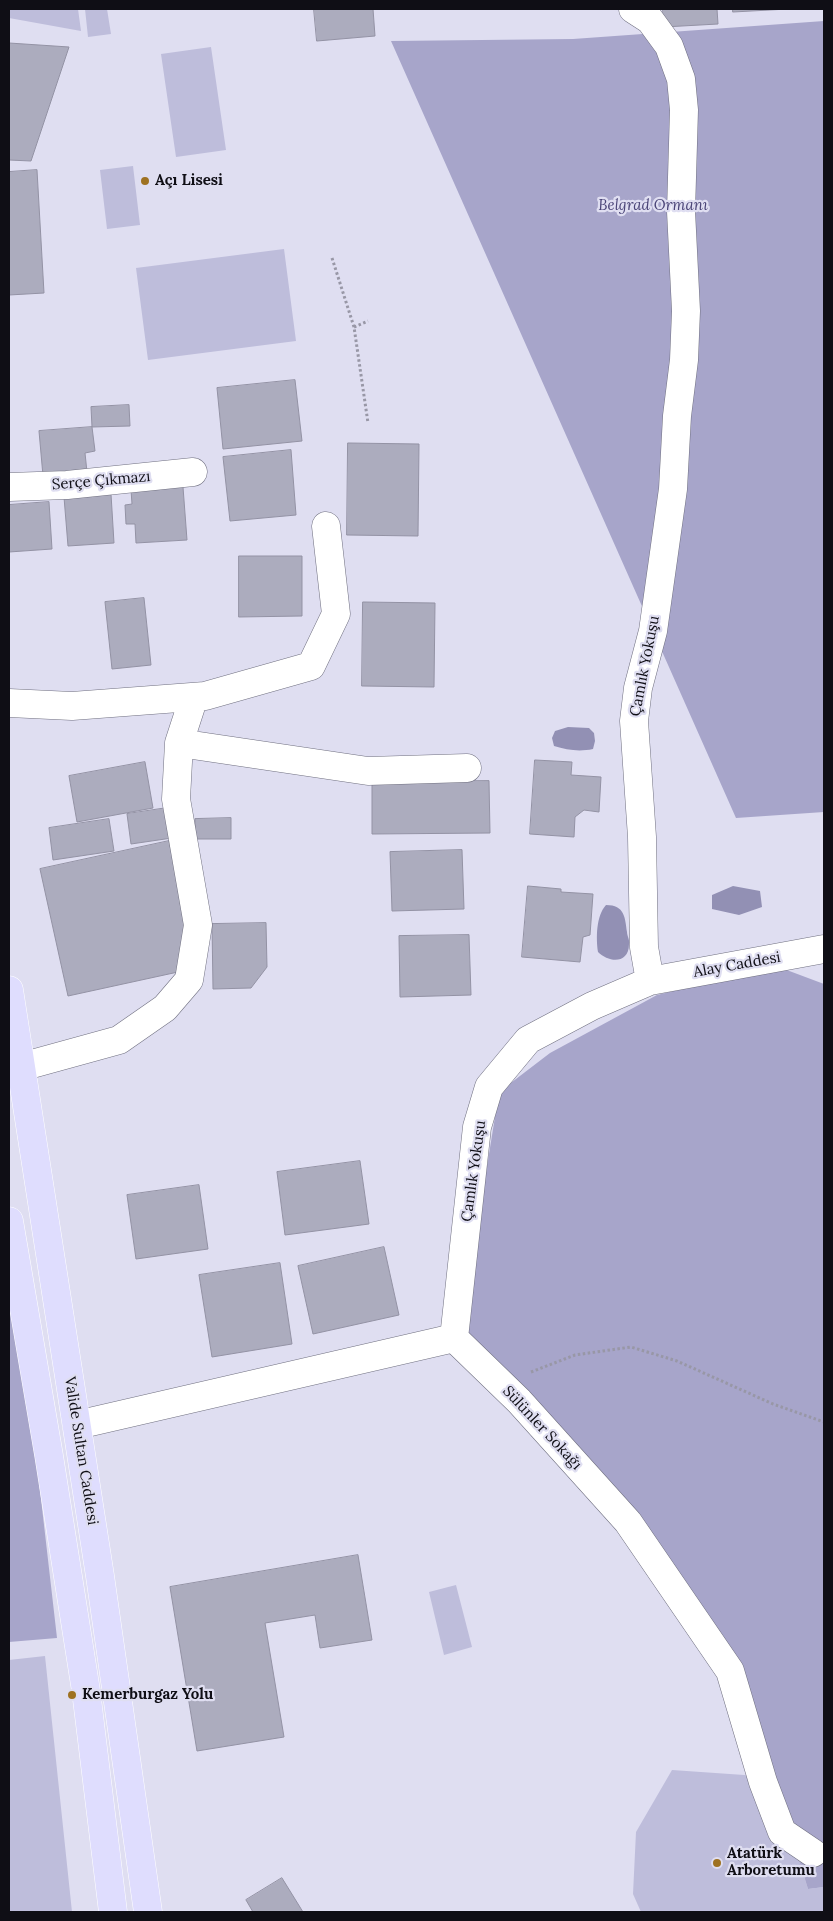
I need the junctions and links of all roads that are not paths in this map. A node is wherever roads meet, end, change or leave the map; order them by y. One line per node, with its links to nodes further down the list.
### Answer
1 (633, 9): 10 (street, Çamlık Yokuşu)
2 (193, 472): 3 (street, Serçe Çıkmazı)
3 (9, 487)
4 (326, 526): 5 (street)
5 (194, 697): 6 (street); 7 (street)
6 (9, 704)
7 (179, 744): 8 (street); 12 (street)
8 (467, 768)
9 (824, 949): 10 (street, Alay Caddesi)
10 (650, 982): 14 (street, Çamlık Yokuşu)
11 (9, 990): 12 (main road, Valide Sultan Caddesi)
12 (21, 1067): 15 (main road, Valide Sultan Caddesi)
13 (9, 1221): 17 (main road)
14 (454, 1338): 15 (street); 16 (street, Sülünler Sokağı)
15 (77, 1425): 18 (main road, Valide Sultan Caddesi)
16 (813, 1853)
17 (113, 1912)
18 (148, 1912)

